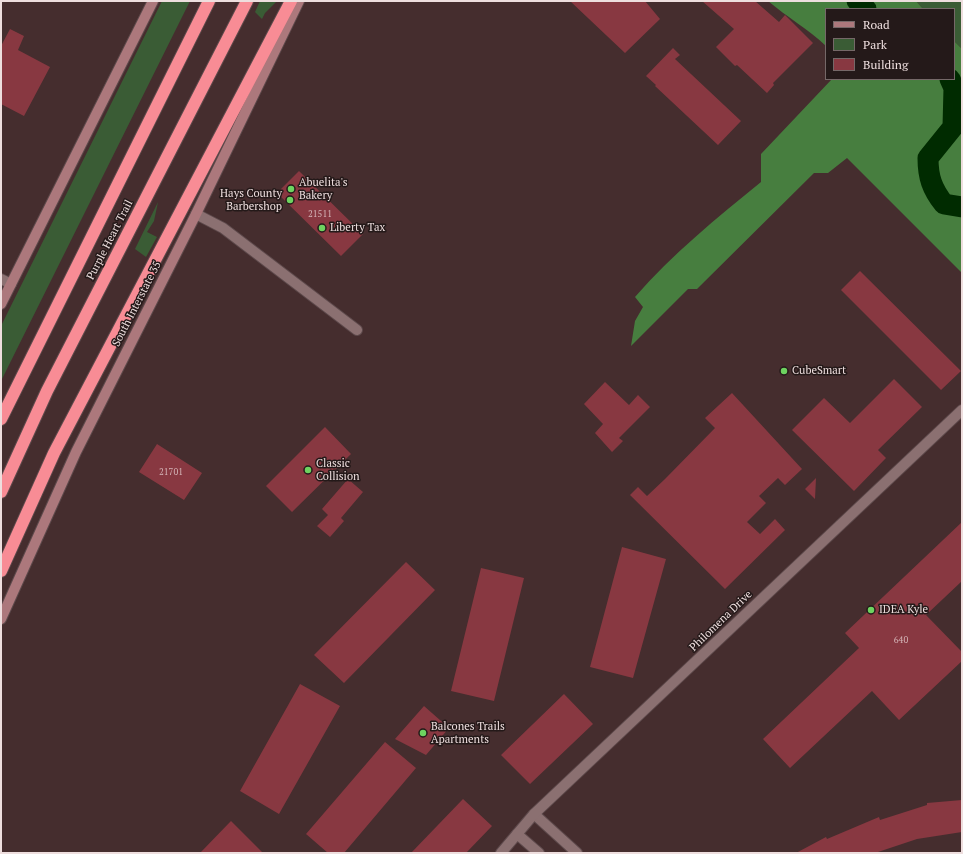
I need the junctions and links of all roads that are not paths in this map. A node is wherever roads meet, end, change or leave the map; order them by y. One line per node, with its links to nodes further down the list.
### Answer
1 (153, 1): 8 (main road)
2 (209, 1): 12 (highway, Purple Heart Trail)
3 (247, 1): 13 (highway, Purple Heart Trail)
4 (291, 1): 14 (highway)
5 (299, 1): 6 (main road, South Interstate 35)
6 (196, 214): 10 (street); 15 (main road, South Interstate 35)
7 (1, 279): 8 (street)
8 (11, 284): 9 (main road)
9 (1, 304)
10 (357, 330)
11 (962, 410): 16 (street, Philomena Drive)
12 (1, 419)
13 (1, 492)
14 (1, 571)
15 (1, 619)
16 (534, 814): 17 (street, Philomena Drive); 20 (street)
17 (517, 834): 18 (street, Philomena Drive); 19 (street)
18 (500, 853)
19 (539, 853)
20 (577, 853)

